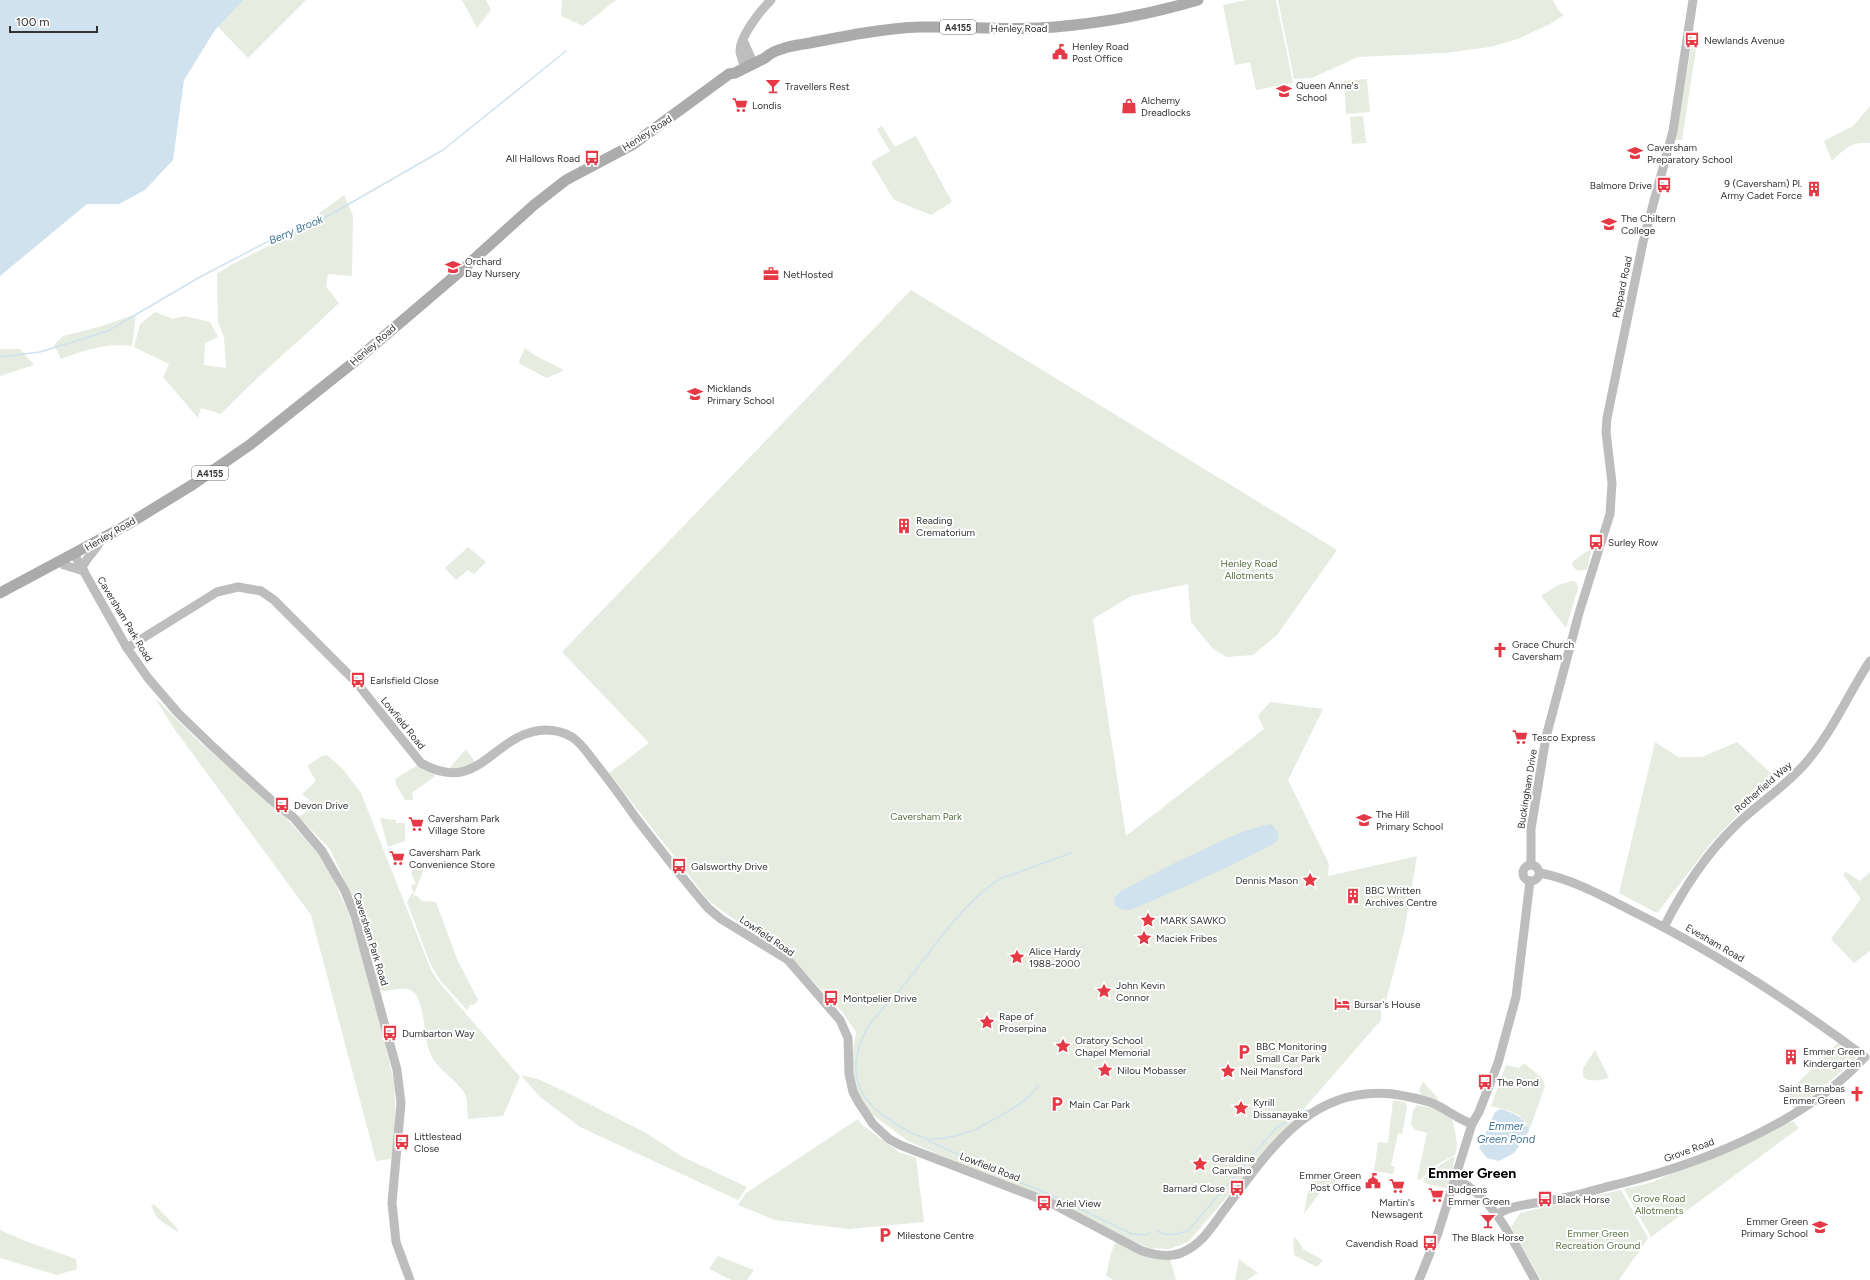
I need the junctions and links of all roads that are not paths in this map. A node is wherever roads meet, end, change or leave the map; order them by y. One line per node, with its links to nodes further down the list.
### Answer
1 (772, 0): 4 (street)
2 (1198, 0): 4 (main road, Henley Road / A4155)
3 (1693, 0): 9 (street, Peppard Road)
4 (748, 62): 5 (main road, Henley Road / A4155)
5 (100, 540): 6 (main road, Henley Road / A4155); 8 (street)
6 (74, 554): 7 (main road, Henley Road / A4155); 8 (street, Caversham Park Road)
7 (59, 561): 8 (street); 10 (main road, Henley Road / A4155)
8 (83, 570): 11 (street, Caversham Park Road)
9 (1590, 578): 13 (street, Buckingham Drive)
10 (0, 593)
11 (127, 648): 18 (street, Lowfield Road); 21 (street, Caversham Park Road)
12 (1870, 661): 16 (street, Rotherfield Way)
13 (1531, 865): 14 (street); 15 (street)
14 (1540, 873): 15 (street); 16 (street, Evesham Road)
15 (1530, 881): 18 (street)
16 (1664, 927): 17 (street, Evesham Road)
17 (1865, 1057): 20 (street, Grove Road)
18 (1472, 1124): 19 (street)
19 (1456, 1178): 20 (street); 22 (street)
20 (1498, 1214): 23 (street)
21 (410, 1280)
22 (1419, 1280)
23 (1535, 1280)

